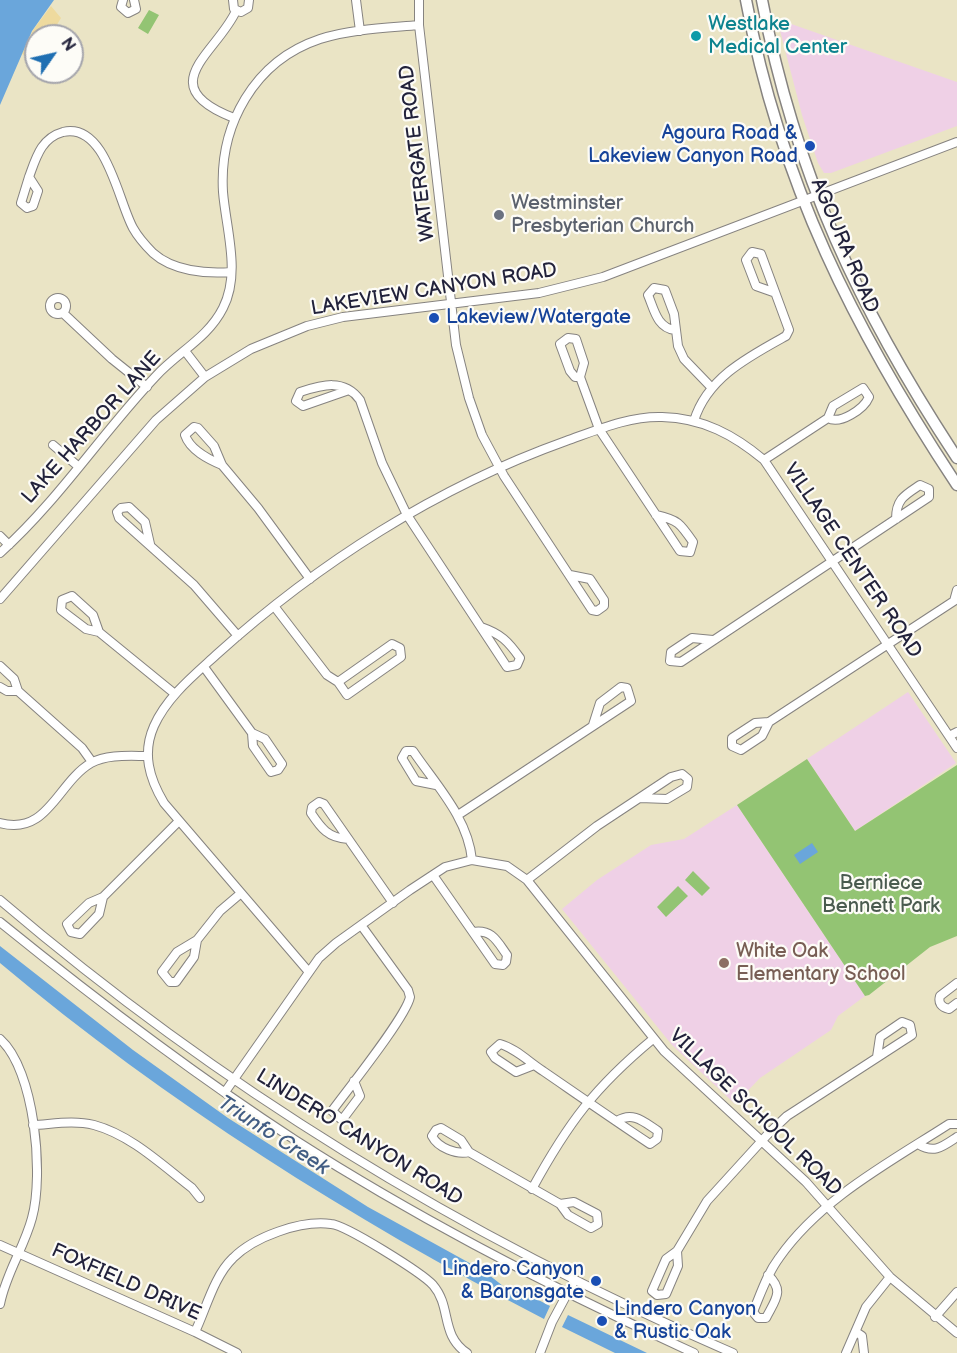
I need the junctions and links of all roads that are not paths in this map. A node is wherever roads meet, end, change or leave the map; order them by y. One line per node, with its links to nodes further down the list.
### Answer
1 (123, 0): 2 (street)
2 (134, 0)
3 (233, 0): 9 (street)
4 (249, 0): 9 (street)
5 (356, 0): 11 (street)
6 (419, 0): 10 (street, WATERGATE ROAD)
7 (746, 0): 16 (main road, AGOURA ROAD)
8 (762, 0): 15 (main road, AGOURA ROAD)
9 (236, 11): 12 (street)
10 (419, 25): 11 (street, LAKE HARBOR LANE); 19 (street, WATERGATE ROAD)
11 (360, 31): 12 (street, LAKE HARBOR LANE)
12 (234, 118): 17 (street, LAKE HARBOR LANE)
13 (957, 142): 15 (street, LAKEVIEW CANYON ROAD)
14 (29, 177): 17 (street)
15 (817, 196): 16 (street, LAKEVIEW CANYON ROAD); 32 (main road, AGOURA ROAD)
16 (804, 201): 19 (street, LAKEVIEW CANYON ROAD); 37 (main road, AGOURA ROAD)
17 (231, 272): 22 (street, LAKE HARBOR LANE)
18 (773, 292): 18 (street); 26 (street)
19 (452, 302): 23 (street, LAKEVIEW CANYON ROAD); 36 (street, WATERGATE ROAD)
20 (63, 313): 25 (street)
21 (675, 330): 21 (street); 26 (street)
22 (185, 351): 23 (street, LAKE HARBOR LANE); 25 (street, LAKE HARBOR LANE)
23 (205, 377): 49 (street, LAKEVIEW CANYON ROAD)
24 (580, 377): 30 (street)
25 (147, 387): 35 (street, LAKE HARBOR LANE)
26 (711, 387): 29 (street)
27 (349, 390): 27 (street); 38 (street)
28 (828, 418): 28 (street); 33 (street)
29 (694, 421): 30 (street, VILLAGE CENTER ROAD); 33 (street, VILLAGE CENTER ROAD)
30 (599, 429): 36 (street, VILLAGE CENTER ROAD); 39 (street)
31 (53, 445): 35 (street)
32 (957, 458)
33 (764, 460): 45 (street, VILLAGE CENTER ROAD)
34 (222, 465): 34 (street); 47 (street)
35 (79, 467): 43 (street, LAKE HARBOR LANE)
36 (499, 468): 38 (street, VILLAGE CENTER ROAD); 46 (street, WATERGATE ROAD)
37 (957, 485)
38 (407, 515): 47 (street, VILLAGE CENTER ROAD); 52 (street)
39 (656, 515): 39 (street)
40 (896, 519): 40 (street); 45 (street)
41 (0, 536): 43 (street)
42 (150, 544): 42 (street); 54 (street)
43 (9, 545): 44 (street, LAKE HARBOR LANE)
44 (0, 553)
45 (832, 561): 55 (street); 56 (street, VILLAGE CENTER ROAD)
46 (570, 575): 46 (street, WATERGATE ROAD)
47 (310, 579): 51 (street, VILLAGE CENTER ROAD)
48 (957, 590): 50 (street)
49 (0, 599)
50 (955, 601): 56 (street)
51 (274, 606): 54 (street, VILLAGE CENTER ROAD); 59 (street)
52 (481, 627): 52 (street)
53 (99, 632): 53 (street); 62 (street)
54 (238, 636): 58 (street, VILLAGE CENTER ROAD)
55 (713, 640): 55 (street)
56 (888, 644): 63 (street); 66 (street, VILLAGE CENTER ROAD)
57 (0, 666): 61 (street)
58 (204, 667): 62 (street, VILLAGE CENTER ROAD); 65 (street)
59 (338, 682): 59 (street)
60 (0, 687): 61 (street)
61 (18, 691): 69 (street)
62 (175, 694): 68 (street, VILLAGE CENTER ROAD)
63 (769, 722)
64 (592, 725): 64 (street); 72 (street)
65 (252, 733): 65 (street)
66 (953, 734): 67 (street, VILLAGE CENTER ROAD)
67 (957, 748)
68 (147, 756): 69 (street); 73 (street)
69 (92, 762): 74 (street)
70 (436, 785): 70 (street); 72 (street)
71 (640, 798): 71 (street); 78 (street)
72 (458, 815): 76 (street)
73 (178, 822): 79 (street); 80 (street)
74 (0, 823)
75 (348, 838): 75 (street); 82 (street)
76 (472, 860): 77 (street); 78 (street)
77 (433, 875): 82 (street); 85 (street)
78 (527, 880): 91 (street, VILLAGE SCHOOL ROAD)
79 (240, 894): 86 (street); 87 (street)
80 (103, 897): 80 (street)
81 (0, 900): 94 (street, LINDERO CANYON ROAD)
82 (393, 903): 84 (street)
83 (0, 922): 96 (street, LINDERO CANYON ROAD)
84 (361, 926): 87 (street); 95 (street)
85 (473, 932)
86 (197, 939): 86 (street)
87 (308, 971): 94 (street)
88 (957, 983): 89 (street)
89 (957, 1003)
90 (0, 1039): 100 (street)
91 (653, 1039): 97 (street); 102 (street, VILLAGE SCHOOL ROAD)
92 (877, 1057): 92 (street); 102 (street)
93 (534, 1065): 93 (street); 97 (street)
94 (233, 1080): 96 (street); 114 (street, LINDERO CANYON ROAD)
95 (354, 1081)
96 (225, 1092): 116 (street, LINDERO CANYON ROAD)
97 (588, 1101): 98 (street); 105 (street)
98 (617, 1121): 98 (street)
99 (957, 1124): 103 (street)
100 (33, 1125): 106 (street); 111 (street)
101 (957, 1137): 103 (street)
102 (761, 1141): 108 (street, VILLAGE SCHOOL ROAD); 110 (street)
103 (918, 1144): 108 (street)
104 (469, 1152): 105 (street)
105 (532, 1189): 107 (street)
106 (200, 1198)
107 (560, 1204)
108 (829, 1206): 112 (street); 113 (street, VILLAGE SCHOOL ROAD)
109 (0, 1245): 111 (street, FOXFIELD DRIVE)
110 (677, 1251): 110 (street)
111 (17, 1253): 117 (street); 119 (street, FOXFIELD DRIVE)
112 (768, 1275): 112 (street)
113 (890, 1277): 118 (street, VILLAGE SCHOOL ROAD); 120 (street)
114 (574, 1281): 116 (street); 126 (street, LINDERO CANYON ROAD)
115 (957, 1292): 118 (street)
116 (567, 1295): 124 (street); 125 (street, LINDERO CANYON ROAD)
117 (0, 1304)
118 (935, 1317): 121 (street, VILLAGE SCHOOL ROAD)
119 (195, 1332): 122 (street, FOXFIELD DRIVE); 123 (street)
120 (856, 1332): 127 (street); 128 (street)
121 (957, 1333)
122 (237, 1353)
123 (467, 1353)
124 (540, 1353)
125 (694, 1353)
126 (733, 1353)
127 (846, 1353)
128 (864, 1353)

